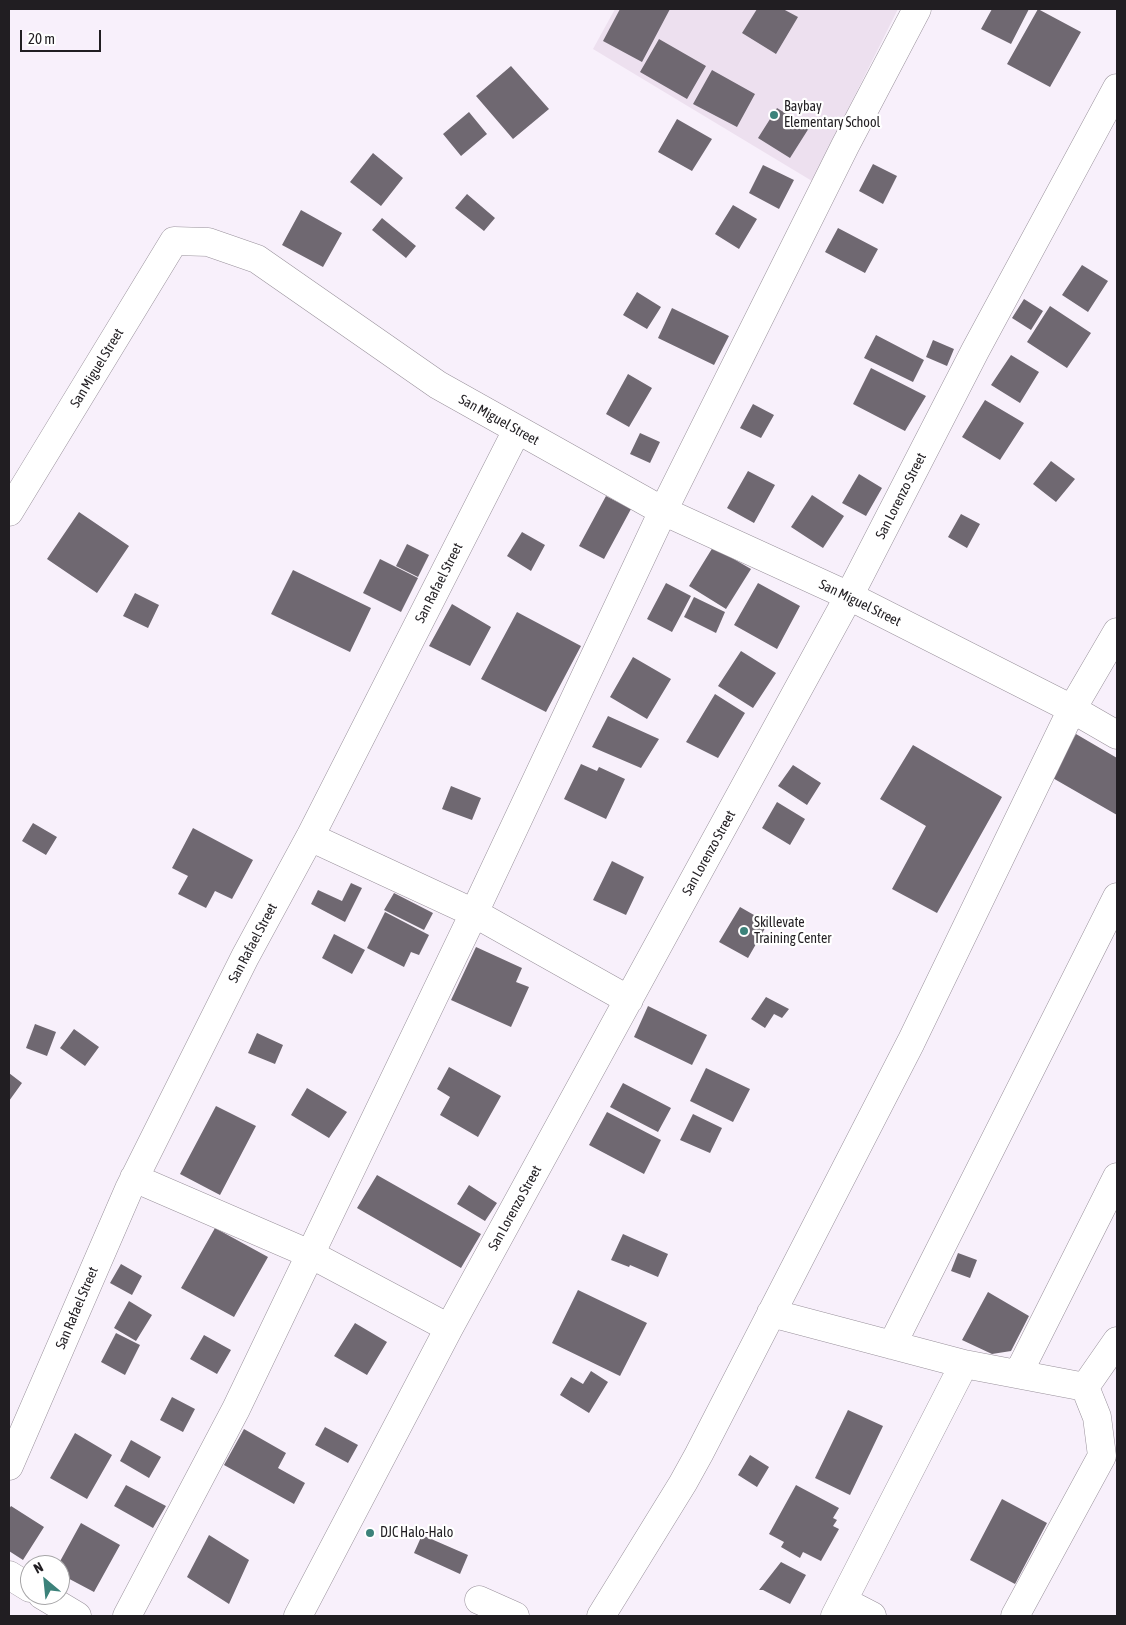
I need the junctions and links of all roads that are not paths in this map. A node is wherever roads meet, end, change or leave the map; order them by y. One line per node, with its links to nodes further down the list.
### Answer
1 (918, 9): 4 (street)
2 (1117, 88): 6 (street, San Lorenzo Street)
3 (517, 430): 4 (street, San Miguel Street); 5 (street, San Miguel Street); 10 (street, San Rafael Street)
4 (663, 511): 6 (street, San Miguel Street); 12 (street)
5 (9, 512)
6 (849, 596): 8 (street, San Miguel Street); 13 (street, San Lorenzo Street)
7 (1117, 632): 8 (street)
8 (1072, 708): 9 (street, San Miguel Street); 17 (street)
9 (1117, 735)
10 (310, 836): 12 (street); 15 (street, San Rafael Street)
11 (1117, 897): 20 (street)
12 (474, 913): 13 (street); 16 (street)
13 (629, 1000): 18 (street, San Lorenzo Street)
14 (1117, 1177): 22 (street)
15 (134, 1178): 16 (street); 24 (street, San Rafael Street)
16 (310, 1254): 18 (street); 31 (street)
17 (771, 1313): 20 (street); 34 (street)
18 (449, 1328): 32 (street, San Lorenzo Street)
19 (1117, 1341): 23 (street)
20 (892, 1345): 21 (street)
21 (964, 1364): 22 (street); 29 (street)
22 (1018, 1374): 23 (street)
23 (1085, 1387): 36 (street)
24 (9, 1466)
25 (9, 1575): 26 (street)
26 (20, 1582)
27 (479, 1600): 33 (street)
28 (59, 1605): 30 (street)
29 (839, 1608): 35 (street)
30 (77, 1616)
31 (127, 1616)
32 (298, 1616)
33 (515, 1616)
34 (601, 1616)
35 (872, 1616)
36 (1015, 1616)

